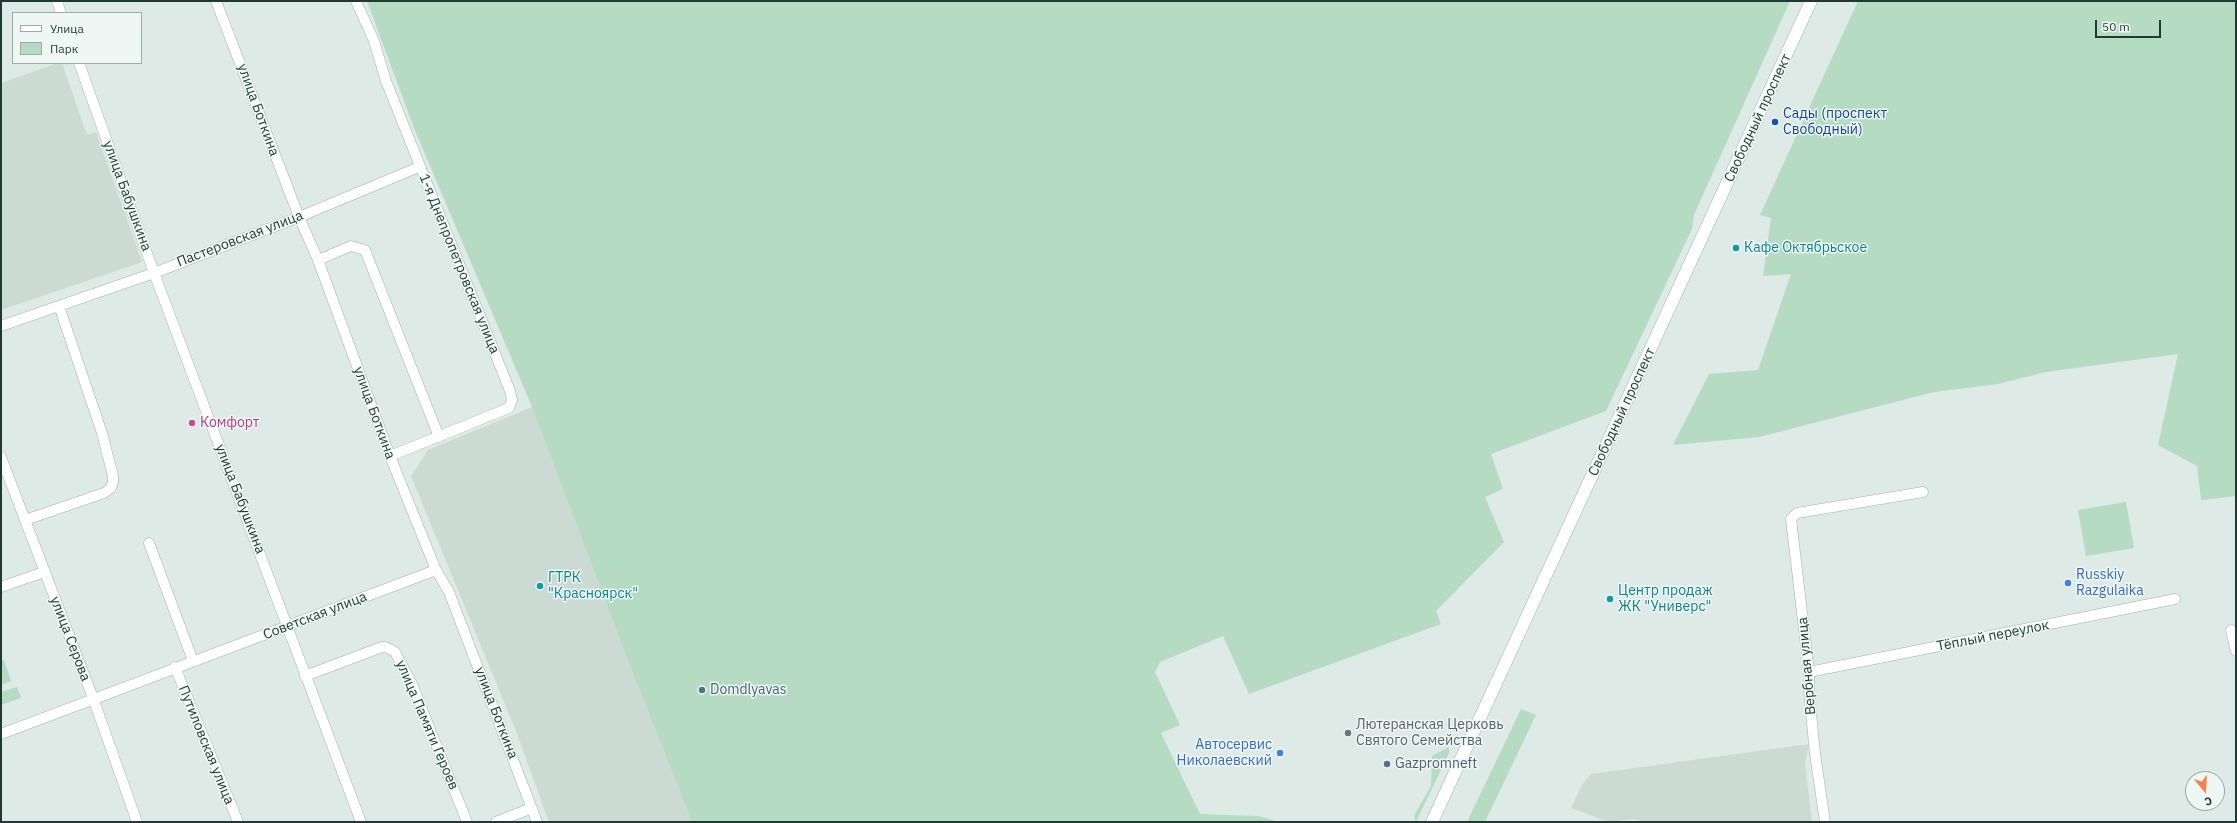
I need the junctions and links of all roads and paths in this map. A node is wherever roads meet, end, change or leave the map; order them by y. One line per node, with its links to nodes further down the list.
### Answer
1 (57, 1): 5 (street)
2 (216, 1): 8 (street, улица Боткина)
3 (356, 1): 7 (street, 1-я Днепропетровская улица)
4 (1811, 1): 39 (main road, Свободный проспект)
5 (61, 12)
6 (79, 64): 10 (street, улица Бабушкина)
7 (419, 167): 8 (street, Пастеровская улица); 13 (street, 1-я Днепропетровская улица)
8 (299, 217): 9 (street, улица Боткина); 10 (street, Пастеровская улица)
9 (318, 260): 13 (street); 14 (street, улица Боткина)
10 (154, 273): 11 (street, Пастеровская улица); 23 (street, улица Бабушкина)
11 (59, 306): 12 (street, Пастеровская улица); 17 (street)
12 (1, 326)
13 (439, 437): 14 (street, 1-я Днепропетровская улица)
14 (390, 456): 19 (street, улица Боткина)
15 (2, 462): 17 (street, улица Серова)
16 (1923, 492): 28 (street, Вербная улица)
17 (25, 520): 20 (street, улица Серова)
18 (149, 543): 26 (street)
19 (436, 570): 23 (street, Советская улица); 32 (street, улица Боткина)
20 (44, 572): 21 (street); 30 (street, улица Серова)
21 (1, 587)
22 (2175, 599): 28 (street, Тёплый переулок)
23 (287, 627): 26 (street, Советская улица); 29 (street, улица Бабушкина)
24 (2231, 630): 25 (street)
25 (2236, 651)
26 (193, 661): 27 (street, Советская улица)
27 (174, 667): 30 (street, Советская улица); 34 (street, Путиловская улица)
28 (1810, 672): 40 (street, Вербная улица)
29 (305, 676): 35 (street, улица Бабушкина); 36 (street, улица Памяти Героев)
30 (93, 698): 31 (street, Советская улица); 33 (street, улица Серова)
31 (1, 734)
32 (532, 808): 37 (street); 38 (street, улица Боткина)
33 (137, 822)
34 (238, 822)
35 (361, 822)
36 (467, 822)
37 (496, 822)
38 (537, 822)
39 (1432, 822)
40 (1825, 822)

